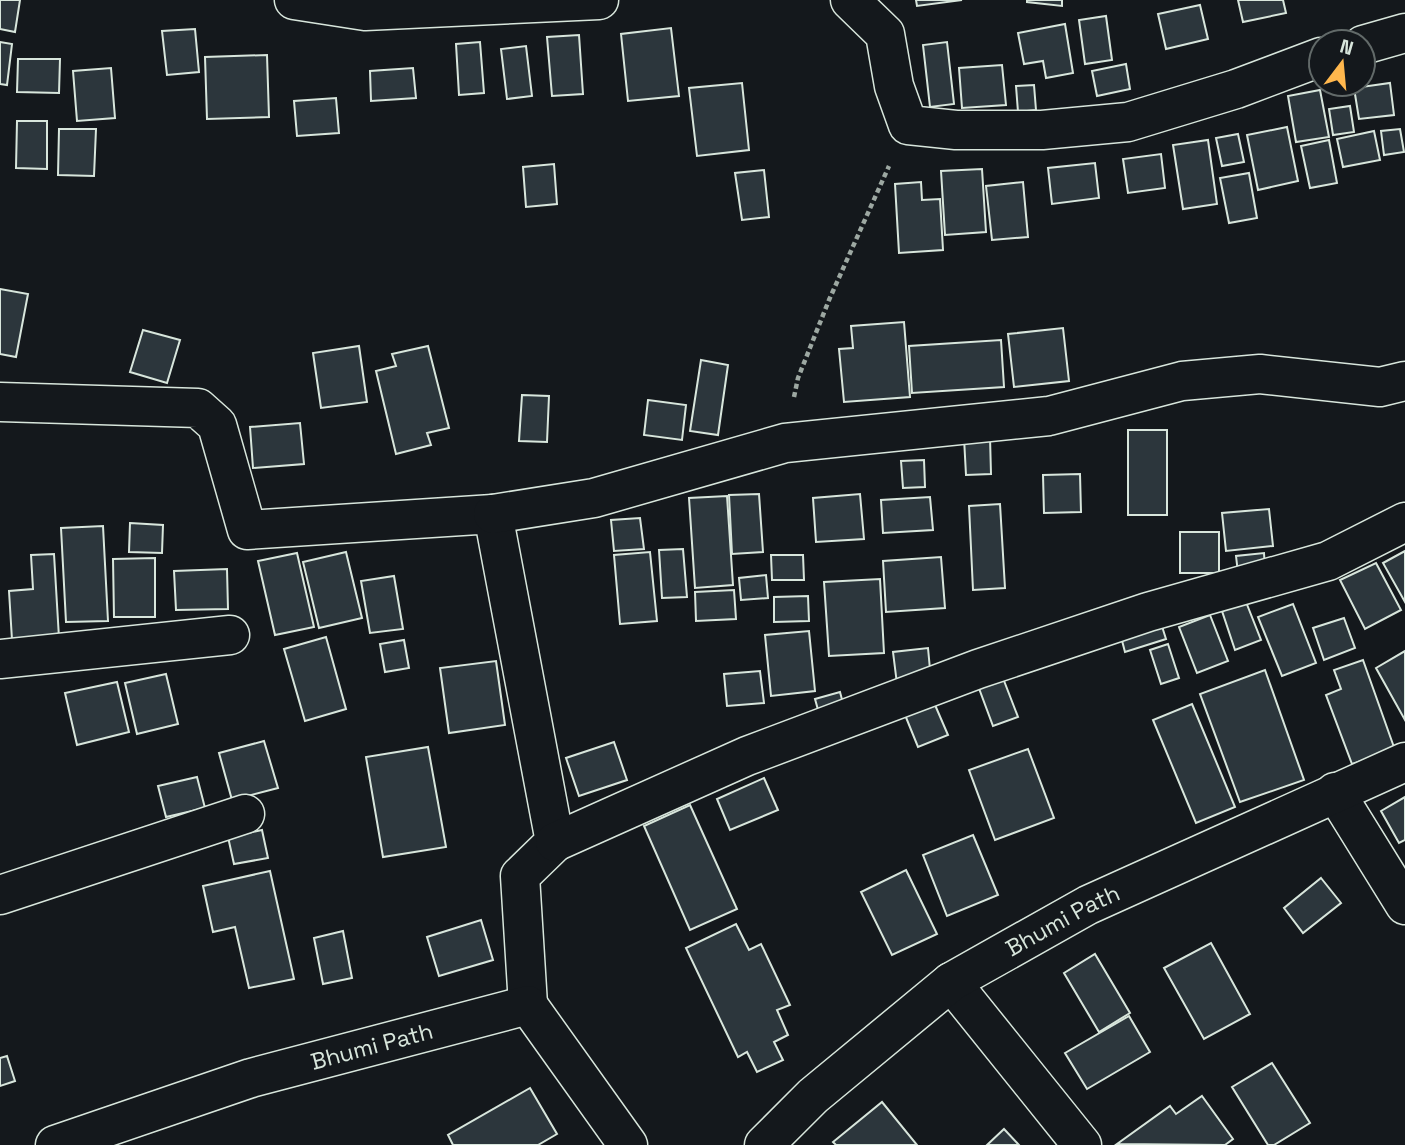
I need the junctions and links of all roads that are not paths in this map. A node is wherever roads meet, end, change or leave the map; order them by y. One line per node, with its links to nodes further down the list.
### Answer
1 (293, 0): 2 (street)
2 (599, 0)
3 (850, 0): 8 (street)
4 (1401, 0): 5 (street)
5 (1405, 17)
6 (1405, 33): 7 (street)
7 (1377, 41)
8 (1307, 62)
9 (1405, 381): 11 (street)
10 (0, 401): 11 (street)
11 (493, 514): 18 (street)
12 (1405, 522): 18 (street)
13 (230, 635): 14 (street)
14 (0, 659)
15 (1405, 762): 16 (street, Bhumi Path)
16 (1335, 792): 20 (street); 21 (street, Bhumi Path)
17 (245, 814): 19 (street)
18 (555, 842): 22 (street)
19 (0, 895)
20 (1405, 905)
21 (951, 982): 25 (street, Bhumi Path); 26 (street)
22 (528, 1005): 23 (street, Bhumi Path); 24 (street)
23 (59, 1144)
24 (628, 1145)
25 (764, 1145)
26 (1082, 1145)

